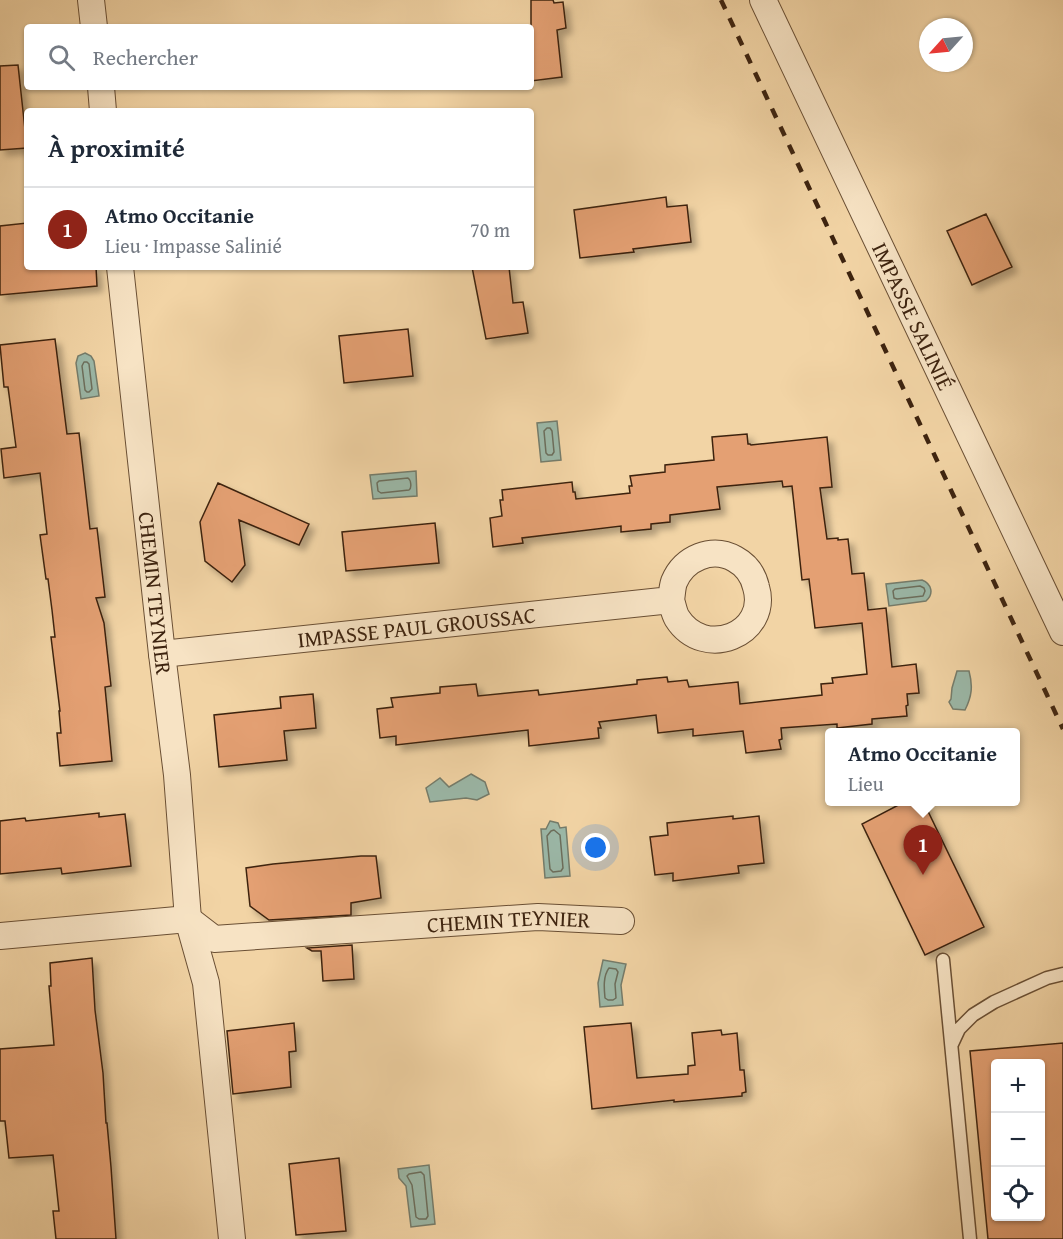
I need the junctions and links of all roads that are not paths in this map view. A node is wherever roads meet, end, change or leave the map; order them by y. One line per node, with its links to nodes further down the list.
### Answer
1 (91, 0): 3 (street)
2 (763, 0): 8 (street, IMPASSE SALINIÉ)
3 (94, 24)
4 (101, 90): 5 (street)
5 (103, 108)
6 (120, 270): 9 (street, CHEMIN TEYNIER)
7 (672, 600): 9 (street, IMPASSE PAUL GROUSSAC)
8 (1063, 632)
9 (162, 654): 10 (street, CHEMIN TEYNIER)
10 (188, 919): 11 (street, CHEMIN TEYNIER); 12 (street); 16 (street, CHEMIN TEYNIER)
11 (621, 921)
12 (0, 936)
13 (943, 960): 15 (lane)
14 (1063, 974): 15 (lane)
15 (951, 1045): 17 (lane)
16 (232, 1239)
17 (970, 1239)

